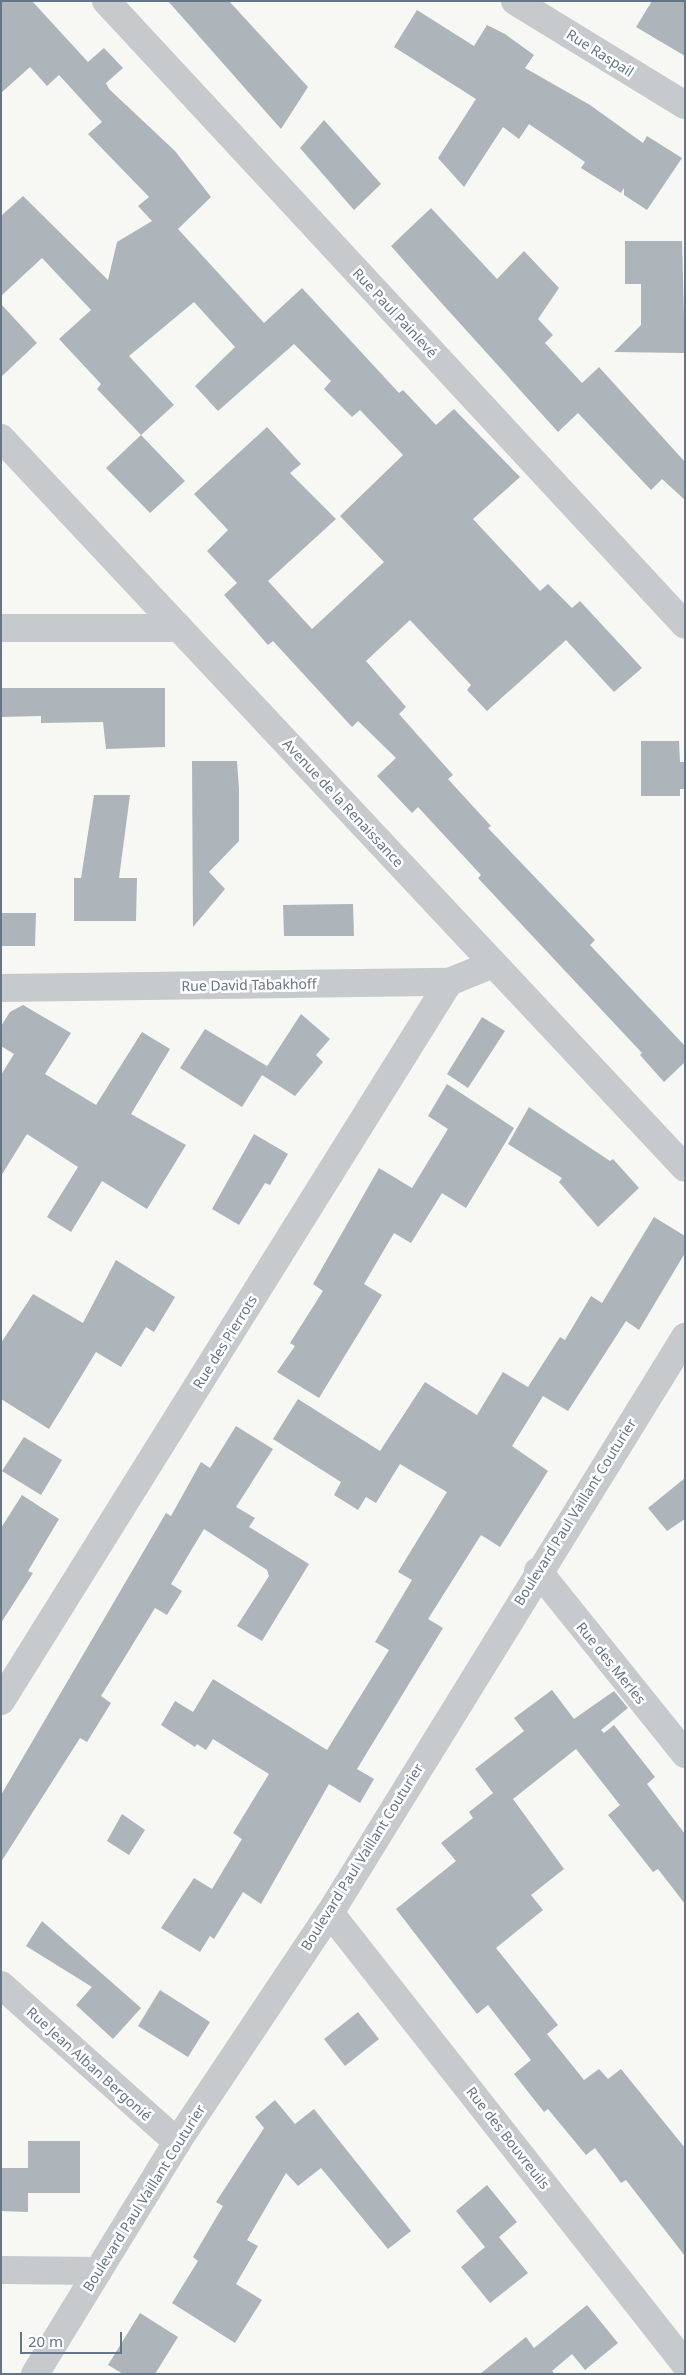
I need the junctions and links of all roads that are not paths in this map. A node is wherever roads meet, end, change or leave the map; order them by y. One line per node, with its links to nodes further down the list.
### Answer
1 (106, 1): 5 (street, Rue Paul Painlevé)
2 (515, 1): 3 (street, Rue Raspail)
3 (685, 105)
4 (1, 438): 7 (street, Avenue de la Renaissance)
5 (685, 625)
6 (1, 628): 7 (street)
7 (179, 628): 8 (street, Avenue de la Renaissance)
8 (493, 964): 9 (street, Rue David Tabakhoff); 11 (street, Avenue de la Renaissance)
9 (449, 982): 10 (street, Rue David Tabakhoff); 14 (street, Rue des Pierrots)
10 (1, 988)
11 (685, 1168)
12 (685, 1337): 13 (street, Boulevard Paul Vaillant Couturier)
13 (538, 1571): 15 (street, Rue des Merles); 16 (street, Boulevard Paul Vaillant Couturier)
14 (1, 1701)
15 (685, 1754)
16 (330, 1913): 18 (street, Boulevard Paul Vaillant Couturier); 21 (street, Rue des Bouvreuils)
17 (1, 1985): 18 (street, Rue Jean Alban Bergonié)
18 (178, 2142): 20 (street, Boulevard Paul Vaillant Couturier)
19 (1, 2270): 20 (street)
20 (98, 2271): 22 (street, Boulevard Paul Vaillant Couturier)
21 (685, 2364)
22 (35, 2374)

